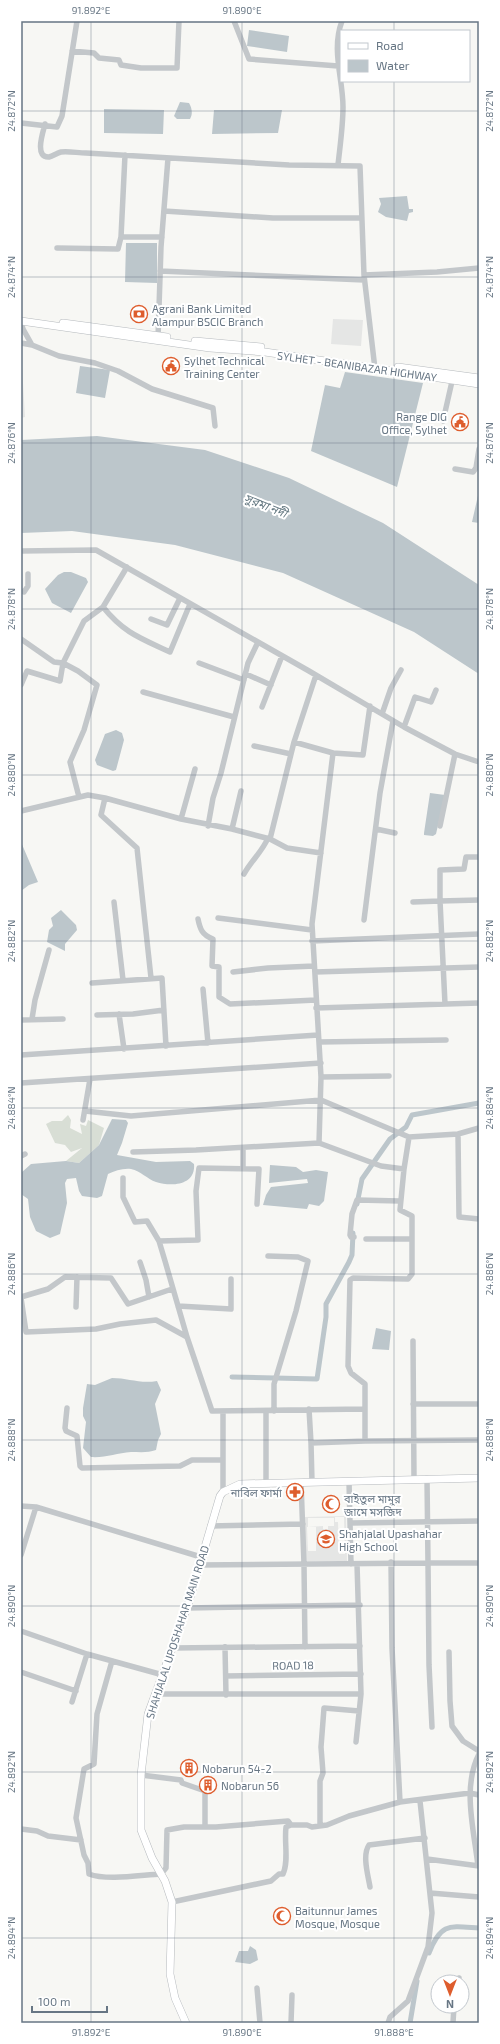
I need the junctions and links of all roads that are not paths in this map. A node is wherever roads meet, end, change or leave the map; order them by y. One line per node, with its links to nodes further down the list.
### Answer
1 (77, 21): 5 (street)
2 (179, 21): 5 (street)
3 (234, 21): 6 (street)
4 (340, 33): 6 (street)
5 (72, 51): 8 (street)
6 (338, 66): 11 (street)
7 (21, 123): 8 (street)
8 (45, 124): 9 (street)
9 (125, 155): 10 (street); 14 (street)
10 (168, 158): 11 (street); 12 (street)
11 (338, 166): 13 (street)
12 (164, 211): 13 (street); 15 (street)
13 (362, 218): 19 (street)
14 (121, 237): 15 (street); 16 (street)
15 (162, 238): 18 (street)
16 (57, 248)
17 (479, 268): 19 (street)
18 (160, 270): 19 (street); 21 (street)
19 (364, 277): 24 (street)
20 (21, 319): 21 (main road, SYLHET - BEANIBAZAR HIGHWAY); 23 (street)
21 (158, 338): 24 (main road, SYLHET - BEANIBAZAR HIGHWAY)
22 (21, 343): 23 (street)
23 (32, 345): 29 (street)
24 (375, 366): 25 (main road, SYLHET - BEANIBAZAR HIGHWAY)
25 (453, 377): 26 (main road, SYLHET - BEANIBAZAR HIGHWAY); 27 (main road, SYLHET - BEANIBAZAR HIGHWAY); 28 (street)
26 (479, 378)
27 (479, 384)
28 (444, 421)
29 (215, 426)
30 (479, 449): 31 (street)
31 (455, 469)
32 (21, 550): 33 (street)
33 (127, 567): 36 (street); 38 (street)
34 (28, 574): 35 (street)
35 (21, 591)
36 (180, 598): 37 (street); 39 (street)
37 (190, 604): 38 (street); 41 (street)
38 (103, 607): 43 (street)
39 (151, 619)
40 (21, 639): 43 (street)
41 (258, 642): 42 (street); 47 (street)
42 (282, 656): 46 (street); 49 (street)
43 (63, 664): 48 (street); 66 (street)
44 (199, 664): 47 (street)
45 (401, 670): 54 (street)
46 (316, 675): 52 (street); 58 (street)
47 (245, 677): 49 (street); 55 (street)
48 (21, 685)
49 (271, 685): 53 (street)
50 (436, 690): 57 (street)
51 (143, 692): 55 (street)
52 (370, 706): 54 (street); 60 (street)
53 (262, 707)
54 (382, 714): 56 (street)
55 (234, 717): 70 (street)
56 (393, 721): 57 (street); 73 (street)
57 (404, 727): 62 (street)
58 (294, 742): 60 (street); 61 (street)
59 (254, 746): 61 (street)
60 (333, 753): 76 (street)
61 (291, 754): 75 (street)
62 (455, 754): 63 (street); 71 (street)
63 (479, 762)
64 (195, 769): 69 (street)
65 (241, 791): 72 (street)
66 (79, 797): 67 (street); 68 (street)
67 (105, 798): 69 (street); 95 (street)
68 (21, 811)
69 (181, 819): 70 (street)
70 (208, 826): 72 (street)
71 (440, 826)
72 (232, 829): 75 (street)
73 (376, 829): 74 (street); 85 (street)
74 (395, 833)
75 (269, 839): 76 (street); 78 (street)
76 (321, 853): 86 (street)
77 (479, 857): 80 (street)
78 (244, 874)
79 (479, 900): 80 (street)
80 (440, 901): 82 (street); 88 (street)
81 (114, 902): 96 (street)
82 (413, 902)
83 (218, 918): 86 (street)
84 (198, 919): 99 (street)
85 (364, 920)
86 (312, 930): 89 (street)
87 (479, 934): 88 (street)
88 (441, 936): 89 (street); 92 (street)
89 (312, 941): 93 (street)
90 (49, 950): 108 (street)
91 (479, 967): 92 (street)
92 (443, 968): 93 (street); 101 (street)
93 (315, 969): 94 (street); 99 (street)
94 (233, 972)
95 (151, 978): 96 (street); 103 (street)
96 (123, 980): 97 (street)
97 (92, 983)
98 (204, 989): 112 (street)
99 (316, 1000): 102 (street)
100 (479, 1003): 101 (street)
101 (445, 1004): 102 (street)
102 (316, 1008): 109 (street)
103 (164, 1010): 104 (street); 113 (street)
104 (119, 1014): 105 (street); 114 (street)
105 (97, 1015)
106 (63, 1019): 108 (street)
107 (21, 1020): 108 (street)
108 (32, 1020)
109 (318, 1035): 111 (street); 112 (street)
110 (446, 1040): 111 (street)
111 (319, 1042): 116 (street)
112 (208, 1043): 113 (street)
113 (166, 1046): 114 (street)
114 (124, 1049): 115 (street)
115 (21, 1055)
116 (321, 1063): 118 (street); 119 (street)
117 (389, 1076): 118 (street)
118 (321, 1078): 121 (street)
119 (90, 1080): 120 (street); 122 (street)
120 (21, 1083)
121 (321, 1100): 122 (street); 126 (street); 127 (street)
122 (85, 1109): 123 (street)
123 (83, 1120)
124 (479, 1128): 125 (street)
125 (458, 1134): 126 (street); 135 (street)
126 (409, 1137): 131 (street)
127 (319, 1143): 128 (street); 131 (street)
128 (243, 1148): 129 (street); 130 (street)
129 (133, 1152)
130 (243, 1168): 134 (street); 139 (street)
131 (404, 1169): 133 (street)
132 (123, 1178): 139 (street)
133 (400, 1201): 136 (street); 138 (street)
134 (257, 1204)
135 (479, 1218)
136 (352, 1237)
137 (366, 1239): 138 (street)
138 (412, 1239): 154 (street)
139 (159, 1241): 144 (street)
140 (268, 1256): 157 (street)
141 (140, 1262): 146 (street)
142 (77, 1277): 145 (street); 146 (street); 148 (street)
143 (231, 1279): 147 (street)
144 (172, 1289): 146 (street); 147 (street)
145 (21, 1297): 149 (street)
146 (149, 1297)
147 (178, 1306): 149 (street)
148 (76, 1307)
149 (187, 1338): 158 (street)
150 (413, 1341): 151 (street)
151 (413, 1404): 152 (street); 161 (street)
152 (479, 1404)
153 (67, 1408): 163 (street)
154 (365, 1408): 155 (street); 160 (street)
155 (309, 1409): 157 (street); 162 (street)
156 (266, 1411): 157 (street); 158 (street); 170 (street)
157 (274, 1411)
158 (223, 1412): 163 (street)
159 (479, 1440): 161 (street)
160 (365, 1441): 161 (street); 162 (street)
161 (414, 1441): 166 (street)
162 (311, 1443): 169 (street)
163 (223, 1460): 171 (street)
164 (428, 1478): 165 (main road); 166 (main road); 175 (street)
165 (479, 1478)
166 (414, 1479): 167 (main road)
167 (349, 1480): 169 (main road); 176 (street)
168 (301, 1482): 169 (main road); 170 (main road); 177 (street)
169 (312, 1482)
170 (266, 1483): 171 (main road)
171 (224, 1492): 178 (main road, SHAHJALAL UPOSHAHAR MAIN ROAD)
172 (21, 1506): 173 (street)
173 (36, 1507): 179 (street); 181 (street)
174 (479, 1521): 175 (street)
175 (427, 1522): 176 (street); 184 (street)
176 (350, 1523): 186 (street)
177 (303, 1524): 178 (street); 185 (street)
178 (210, 1526): 181 (main road, SHAHJALAL UPOSHAHAR MAIN ROAD)
179 (24, 1537): 180 (street)
180 (21, 1555)
181 (201, 1557): 187 (main road, SHAHJALAL UPOSHAHAR MAIN ROAD)
182 (391, 1562): 184 (street); 186 (street); 216 (street)
183 (479, 1562): 184 (street)
184 (428, 1563): 209 (street)
185 (304, 1564): 186 (street); 187 (street); 189 (street)
186 (354, 1564): 188 (street)
187 (198, 1565): 190 (main road, SHAHJALAL UPOSHAHAR MAIN ROAD)
188 (360, 1605): 189 (street); 192 (street)
189 (304, 1606): 190 (street); 194 (street)
190 (187, 1608): 195 (main road, SHAHJALAL UPOSHAHAR MAIN ROAD)
191 (21, 1631): 197 (street)
192 (360, 1646): 194 (street); 200 (street)
193 (225, 1647): 194 (street); 195 (street); 202 (street)
194 (305, 1647)
195 (173, 1648): 201 (main road, SHAHJALAL UPOSHAHAR MAIN ROAD)
196 (449, 1652): 211 (street)
197 (87, 1654): 198 (street); 203 (street)
198 (112, 1662): 201 (street); 223 (street)
199 (21, 1672): 203 (street)
200 (361, 1674): 202 (street, ROAD 18); 205 (street)
201 (163, 1675): 204 (main road, SHAHJALAL UPOSHAHAR MAIN ROAD)
202 (226, 1676): 206 (street)
203 (76, 1691): 207 (street)
204 (157, 1694): 206 (street); 212 (main road, SHAHJALAL UPOSHAHAR MAIN ROAD)
205 (361, 1694): 206 (street); 208 (street)
206 (226, 1695)
207 (72, 1702)
208 (359, 1711): 210 (street); 219 (street)
209 (432, 1727)
210 (356, 1742)
211 (479, 1752): 213 (street)
212 (141, 1775): 220 (street); 226 (main road, SHAHJALAL UPOSHAHAR MAIN ROAD)
213 (470, 1792): 214 (street); 215 (street); 218 (street)
214 (479, 1794)
215 (420, 1801): 216 (street); 222 (street)
216 (400, 1802): 219 (street)
217 (291, 1825): 219 (street); 220 (street); 230 (street)
218 (476, 1825): 225 (street)
219 (320, 1826)
220 (205, 1827): 226 (street)
221 (21, 1829): 223 (street)
222 (424, 1838): 224 (street); 227 (street)
223 (81, 1840): 226 (street)
224 (427, 1859): 225 (street); 228 (street)
225 (479, 1866)
226 (161, 1874): 230 (main road, SHAHJALAL UPOSHAHAR MAIN ROAD)
227 (370, 1886)
228 (430, 1893): 229 (street); 236 (street)
229 (479, 1897)
230 (172, 1902): 233 (main road, SHAHJALAL UPOSHAHAR MAIN ROAD)
231 (257, 1988): 234 (street)
232 (292, 1995): 235 (street)
233 (186, 2023)
234 (260, 2023)
235 (291, 2023)
236 (388, 2023)

